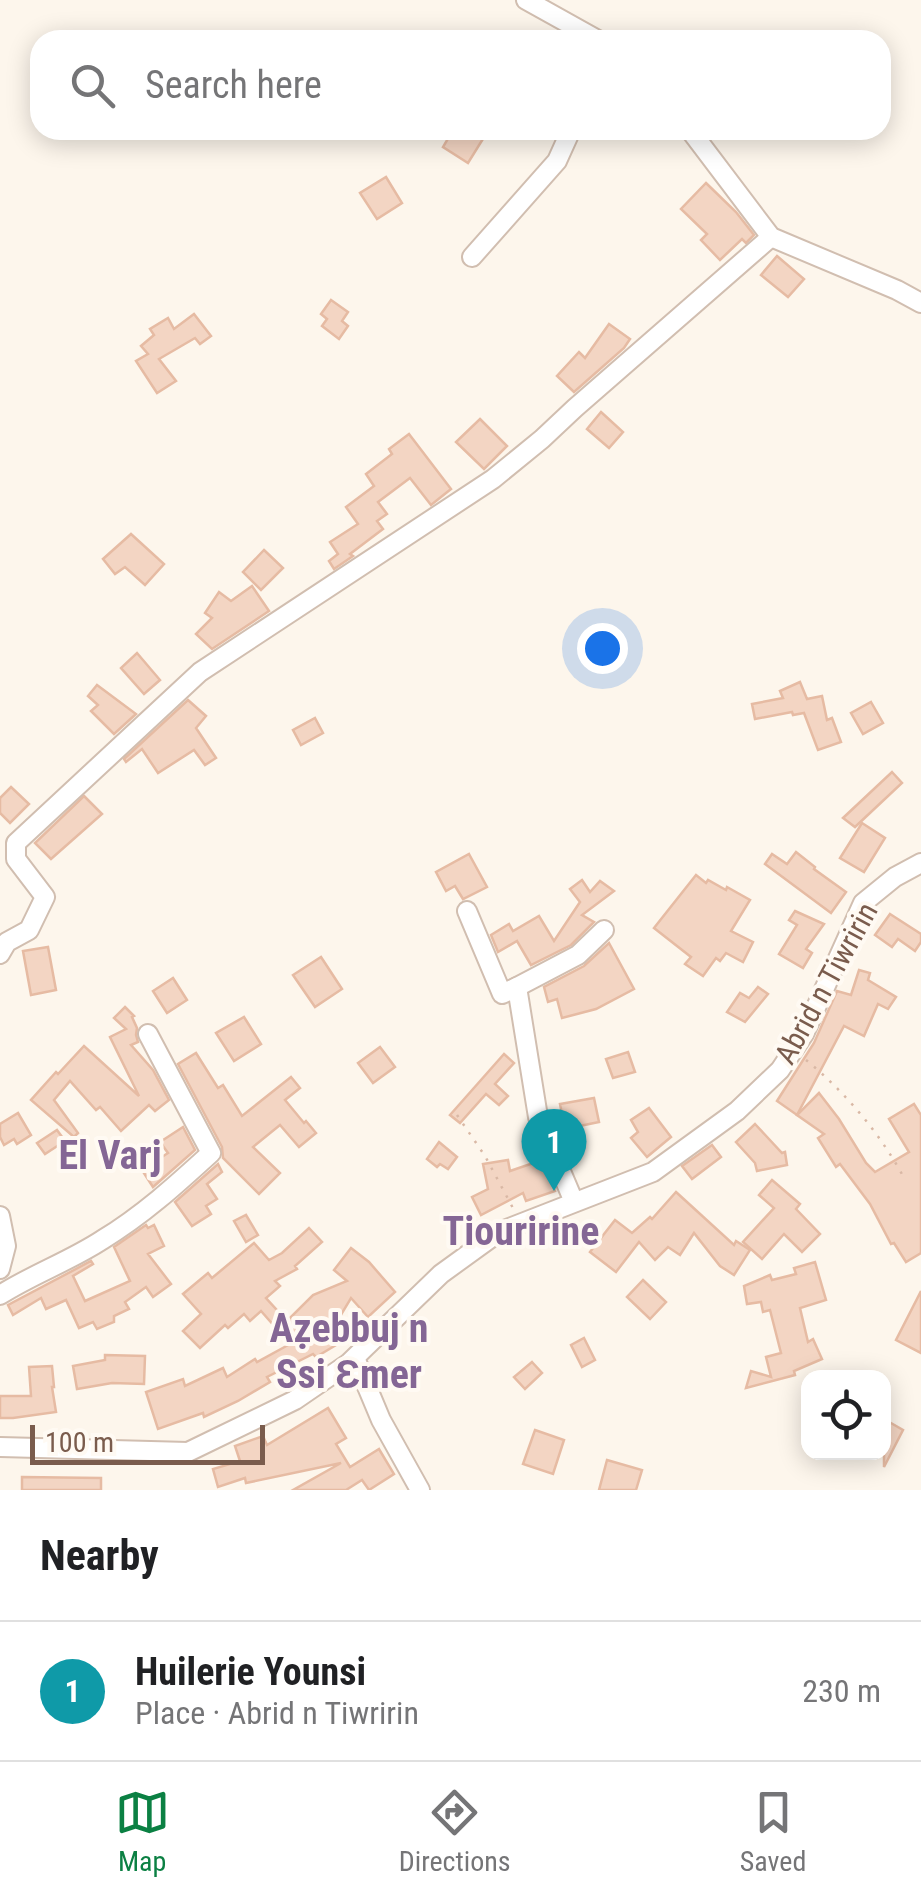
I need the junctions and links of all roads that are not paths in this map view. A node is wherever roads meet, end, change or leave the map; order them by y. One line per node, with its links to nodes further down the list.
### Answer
1 (526, 0): 2 (street)
2 (580, 30)
3 (566, 140): 6 (street)
4 (698, 140): 5 (street)
5 (771, 237): 7 (street); 11 (street)
6 (472, 257)
7 (921, 303)
8 (921, 863): 14 (street, Abrid n Tiwririn)
9 (467, 911): 12 (street)
10 (604, 930): 12 (street)
11 (0, 954)
12 (517, 988): 14 (street)
13 (148, 1034): 17 (street)
14 (574, 1202): 18 (street, Abrid n Tiwririn)
15 (0, 1216): 16 (street)
16 (0, 1269)
17 (0, 1295)
18 (355, 1358): 19 (street, Abrid n Tiwririn); 20 (street)
19 (0, 1447)
20 (420, 1490)

